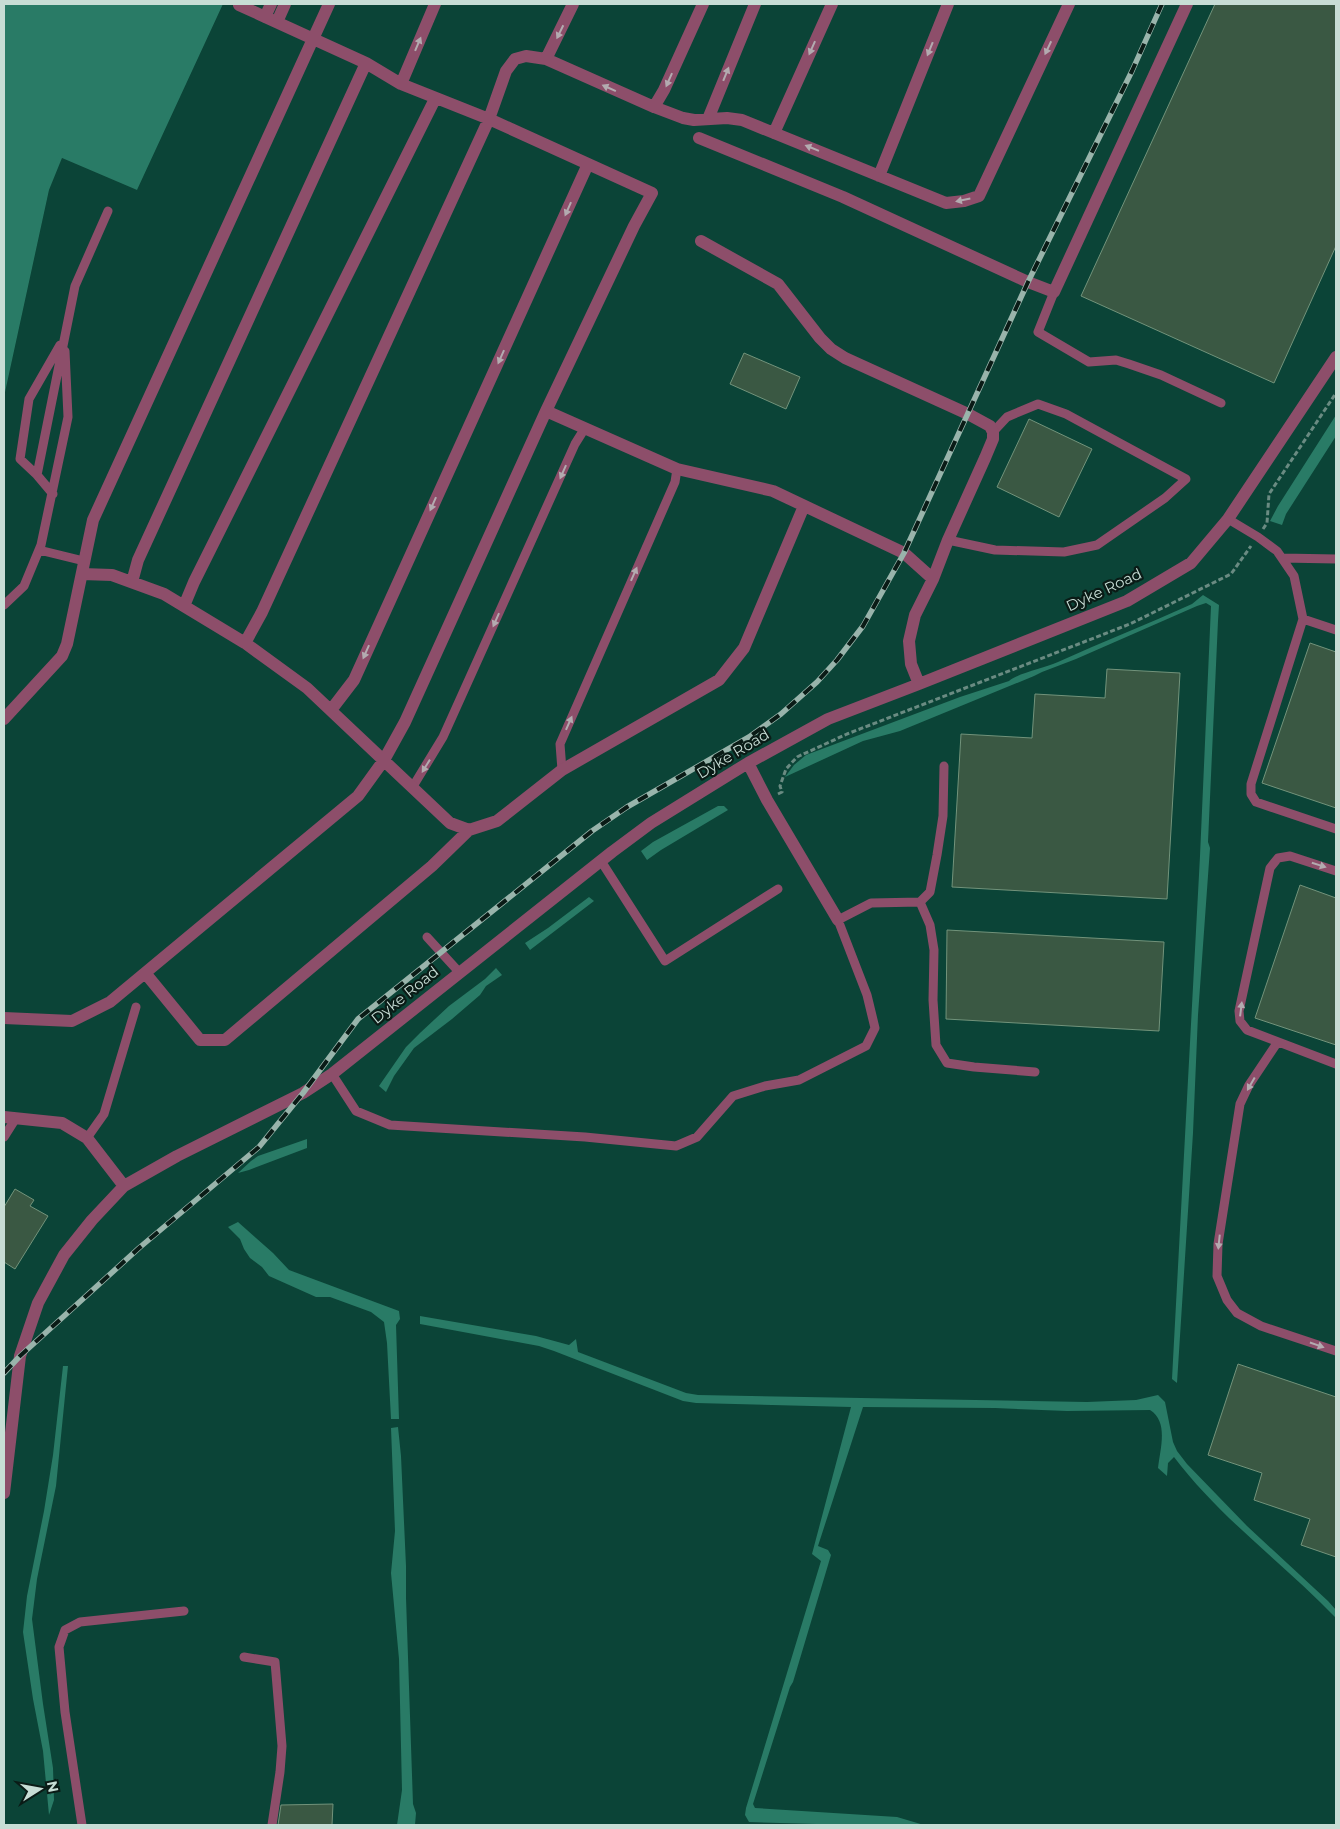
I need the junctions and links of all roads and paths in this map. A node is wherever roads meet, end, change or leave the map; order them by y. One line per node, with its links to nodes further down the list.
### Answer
1 (240, 4): 13 (street)
2 (271, 4): 14 (street)
3 (286, 4): 14 (street)
4 (329, 4): 15 (street)
5 (435, 4): 18 (street, one-way to 5)
6 (574, 4): 16 (street, one-way to 16)
7 (703, 4): 20 (street, one-way to 20)
8 (755, 4): 22 (street, one-way to 8)
9 (832, 4): 23 (street, one-way to 23)
10 (948, 4): 26 (street, one-way to 26)
11 (1069, 4): 26 (street, one-way to 26)
12 (1187, 4): 29 (street)
13 (254, 7): 14 (street)
14 (271, 20): 15 (street)
15 (313, 39): 17 (street); 45 (street)
16 (546, 59): 20 (street, one-way to 16); 21 (street)
17 (366, 63): 18 (street); 47 (street)
18 (401, 84): 19 (street)
19 (435, 98): 21 (street); 49 (street)
20 (654, 108): 22 (street)
21 (489, 119): 25 (street); 52 (street)
22 (708, 119): 23 (street)
23 (774, 133): 26 (street, one-way to 23)
24 (699, 138): 29 (street)
25 (588, 164): 33 (street); 54 (street, one-way to 54)
26 (879, 176)
27 (108, 211): 30 (lane)
28 (701, 241): 35 (street)
29 (1054, 292): 32 (lane)
30 (64, 338): 37 (lane); 37 (lane); 38 (lane)
31 (1336, 357): 40 (street, Dyke Road)
32 (1222, 403)
33 (546, 411): 34 (street); 56 (street)
34 (585, 428): 36 (street); 60 (lane, one-way to 60)
35 (993, 432): 41 (street); 41 (lane)
36 (677, 469): 39 (street); 59 (lane, one-way to 36)
37 (37, 475): 38 (lane)
38 (53, 494): 42 (lane)
39 (804, 506): 46 (street); 59 (street)
40 (1228, 519): 43 (lane); 53 (street, Dyke Road)
41 (948, 540): 46 (street)
42 (39, 550): 45 (lane); 48 (lane)
43 (1282, 558): 44 (lane); 50 (lane)
44 (1336, 559)
45 (83, 568): 47 (street); 55 (street)
46 (933, 578): 53 (street)
47 (132, 582): 49 (street)
48 (4, 605)
49 (184, 606): 52 (street)
50 (1303, 619): 51 (lane); 61 (lane)
51 (1336, 630)
52 (245, 643): 54 (street)
53 (919, 684): 57 (street, Dyke Road)
54 (331, 710): 56 (street)
55 (4, 719)
56 (384, 760): 60 (street); 70 (street)
57 (748, 763): 63 (street, Dyke Road); 67 (street)
58 (944, 766): 66 (lane)
59 (562, 770): 62 (street)
60 (412, 788): 62 (street)
61 (1336, 829)
62 (468, 830): 70 (street)
63 (601, 861): 65 (lane); 69 (street, Dyke Road)
64 (1336, 871): 73 (lane, one-way to 64)
65 (778, 889)
66 (920, 902): 67 (lane); 75 (lane)
67 (838, 920): 76 (lane)
68 (427, 937): 69 (lane)
69 (459, 972): 76 (street, Dyke Road)
70 (146, 974): 72 (street)
71 (136, 1007): 79 (lane)
72 (4, 1018)
73 (1278, 1043): 74 (lane); 81 (lane, one-way to 81)
74 (1336, 1064)
75 (1035, 1072)
76 (332, 1074): 80 (street, Dyke Road)
77 (10, 1118): 78 (lane); 79 (street)
78 (4, 1137)
79 (87, 1138): 80 (street)
80 (124, 1186): 82 (street, Dyke Road)
81 (1336, 1351)
82 (4, 1493)
83 (184, 1611): 85 (lane)
84 (244, 1657): 86 (lane)
85 (82, 1825)
86 (272, 1825)

